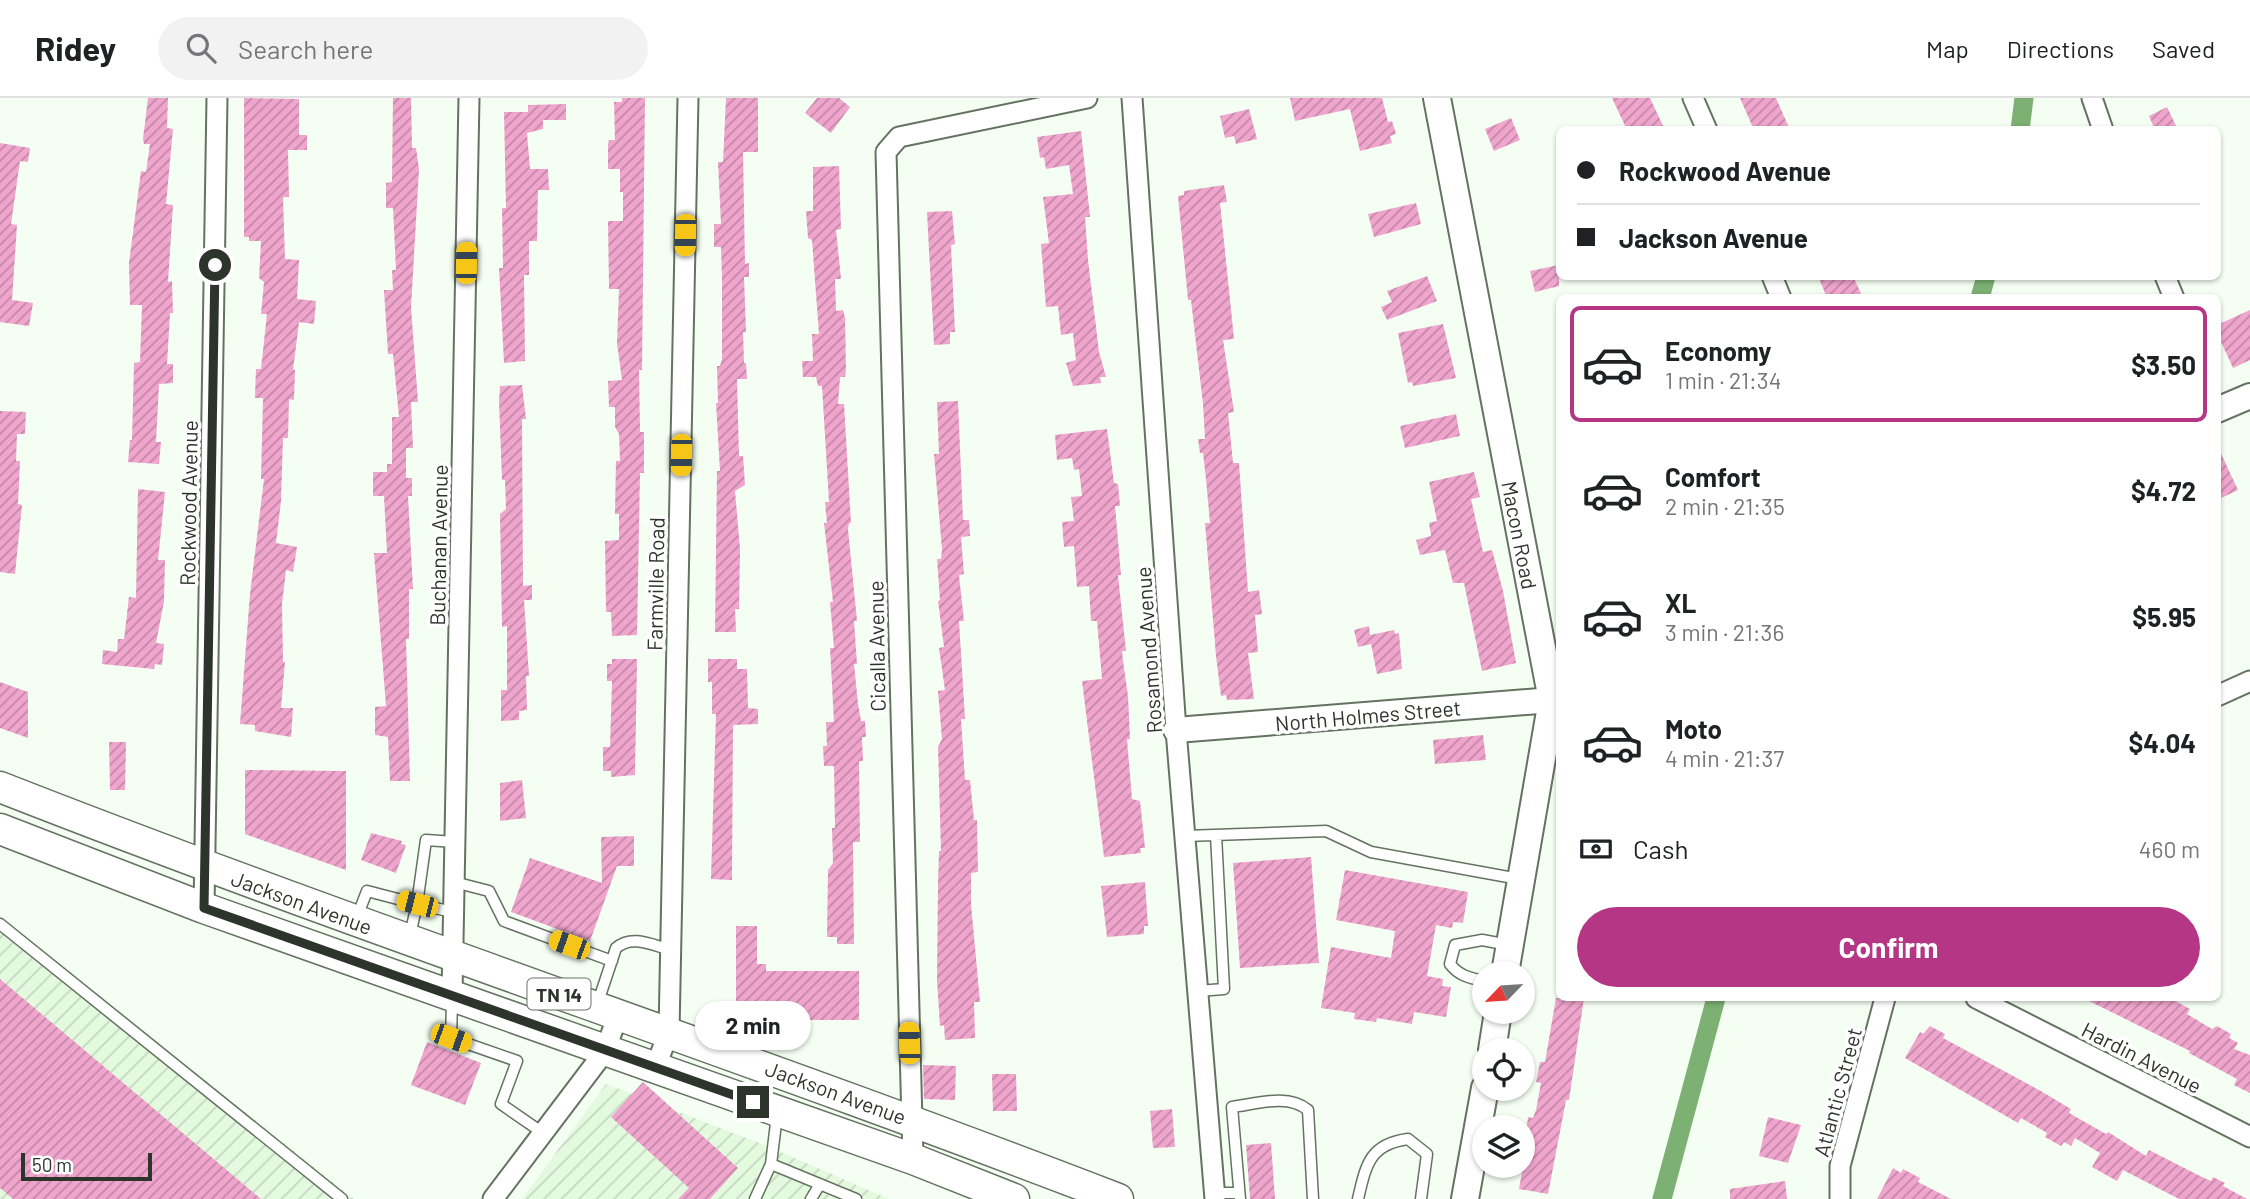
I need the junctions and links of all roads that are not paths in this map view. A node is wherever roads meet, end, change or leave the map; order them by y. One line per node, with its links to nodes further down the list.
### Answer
1 (218, 98): 22 (street, Rockwood Avenue)
2 (469, 98): 21 (street, Buchanan Avenue)
3 (688, 98): 32 (street, Farmville Road)
4 (1087, 98): 47 (street, Cicalla Avenue)
5 (1132, 98): 16 (street, Rosamond Avenue)
6 (1437, 98): 15 (main road, Macon Road)
7 (1693, 98): 9 (street)
8 (2092, 98): 10 (street)
9 (1705, 126)
10 (2102, 126)
11 (2250, 396): 12 (street)
12 (2221, 404)
13 (2250, 681): 14 (street)
14 (2221, 694)
15 (1555, 698): 16 (street, North Holmes Street); 23 (main road, Macon Road)
16 (1176, 730): 20 (street, Rosamond Avenue)
17 (0, 787): 22 (main road, Jackson Avenue / TN 14)
18 (0, 829): 26 (main road, Jackson Avenue / TN 14)
19 (1216, 835): 20 (lane); 23 (lane); 37 (lane)
20 (1185, 836): 37 (street, Rosamond Avenue)
21 (455, 842): 24 (street, Buchanan Avenue); 25 (lane)
22 (204, 867): 26 (street, Rockwood Avenue); 28 (main road, Jackson Avenue / TN 14)
23 (1523, 880): 31 (main road, Macon Road)
24 (454, 882): 27 (street, Buchanan Avenue); 34 (lane)
25 (417, 904): 27 (lane); 28 (lane); 30 (lane)
26 (204, 908): 38 (main road, Jackson Avenue / TN 14)
27 (453, 912): 33 (street, Buchanan Avenue)
28 (355, 921): 30 (main road, Jackson Avenue / TN 14)
29 (0, 925): 55 (lane)
30 (410, 940): 33 (main road, Jackson Avenue / TN 14)
31 (1509, 945): 35 (main road, Macon Road); 36 (lane)
32 (671, 950): 34 (lane); 42 (street, Farmville Road)
33 (452, 955): 38 (street, Buchanan Avenue); 41 (main road, Jackson Avenue / TN 14)
34 (612, 961): 41 (lane)
35 (1507, 961)
36 (1472, 978)
37 (1198, 991): 53 (street, Rosamond Avenue)
38 (452, 994): 43 (main road, Jackson Avenue / TN 14); 48 (lane)
39 (1884, 1001): 66 (street, Atlantic Street)
40 (1982, 1001): 49 (street, Hardin Avenue)
41 (607, 1011): 42 (main road, Jackson Avenue / TN 14); 43 (street)
42 (669, 1032): 44 (street, Farmville Road); 47 (main road, Jackson Avenue / TN 14)
43 (605, 1051): 44 (main road, Jackson Avenue / TN 14); 48 (street)
44 (656, 1068): 46 (main road, Jackson Avenue / TN 14)
45 (1483, 1101): 65 (main road)
46 (777, 1111): 50 (main road, Jackson Avenue / TN 14); 51 (lane)
47 (911, 1119): 50 (street, Cicalla Avenue); 61 (main road, Jackson Avenue / TN 14)
48 (543, 1133): 56 (street)
49 (2250, 1137)
50 (913, 1159): 60 (main road, Jackson Avenue / TN 14)
51 (771, 1164): 52 (lane); 57 (lane)
52 (820, 1184): 58 (lane); 59 (lane)
53 (1215, 1196): 54 (lane)
54 (1240, 1196): 62 (lane)
55 (342, 1199)
56 (493, 1199)
57 (755, 1199)
58 (811, 1199)
59 (856, 1199)
60 (1014, 1199)
61 (1118, 1199)
62 (1313, 1199)
63 (1358, 1199): 64 (lane)
64 (1421, 1199)
65 (1465, 1199)
66 (1840, 1199)

